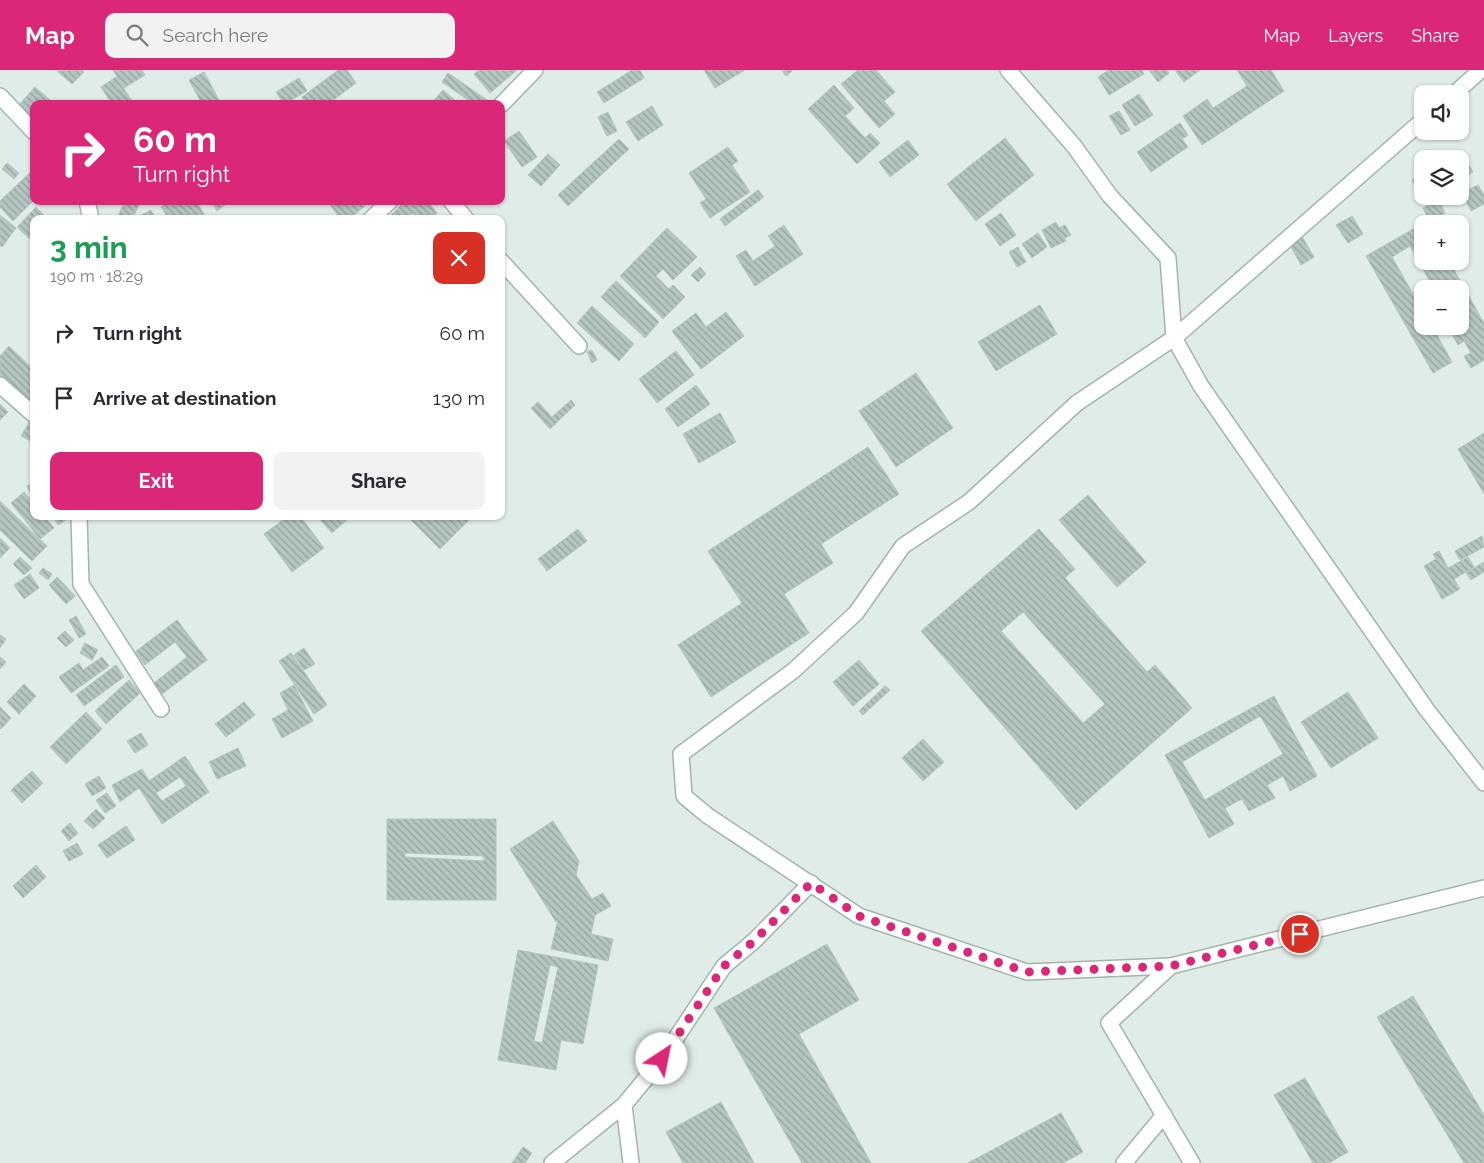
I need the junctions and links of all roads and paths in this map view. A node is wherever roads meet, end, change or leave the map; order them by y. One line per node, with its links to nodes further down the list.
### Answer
1 (535, 70): 6 (street)
2 (1008, 70): 14 (street)
3 (1481, 70): 4 (street)
4 (1464, 85)
5 (0, 96): 7 (street)
6 (505, 101)
7 (30, 128)
8 (1414, 128): 14 (street)
9 (386, 205): 11 (street)
10 (454, 205): 12 (street)
11 (375, 215)
12 (463, 215)
13 (505, 265): 15 (street)
14 (1174, 338): 20 (street); 21 (street)
15 (579, 346)
16 (0, 385): 17 (street)
17 (30, 411)
18 (79, 520): 19 (street)
19 (161, 709)
20 (1484, 784)
21 (811, 883): 23 (street); 24 (street)
22 (1484, 888): 23 (street)
23 (1171, 966): 25 (street)
24 (624, 1105): 26 (street); 27 (street)
25 (1164, 1115): 28 (street); 29 (street)
26 (552, 1163)
27 (631, 1163)
28 (1124, 1163)
29 (1192, 1163)

